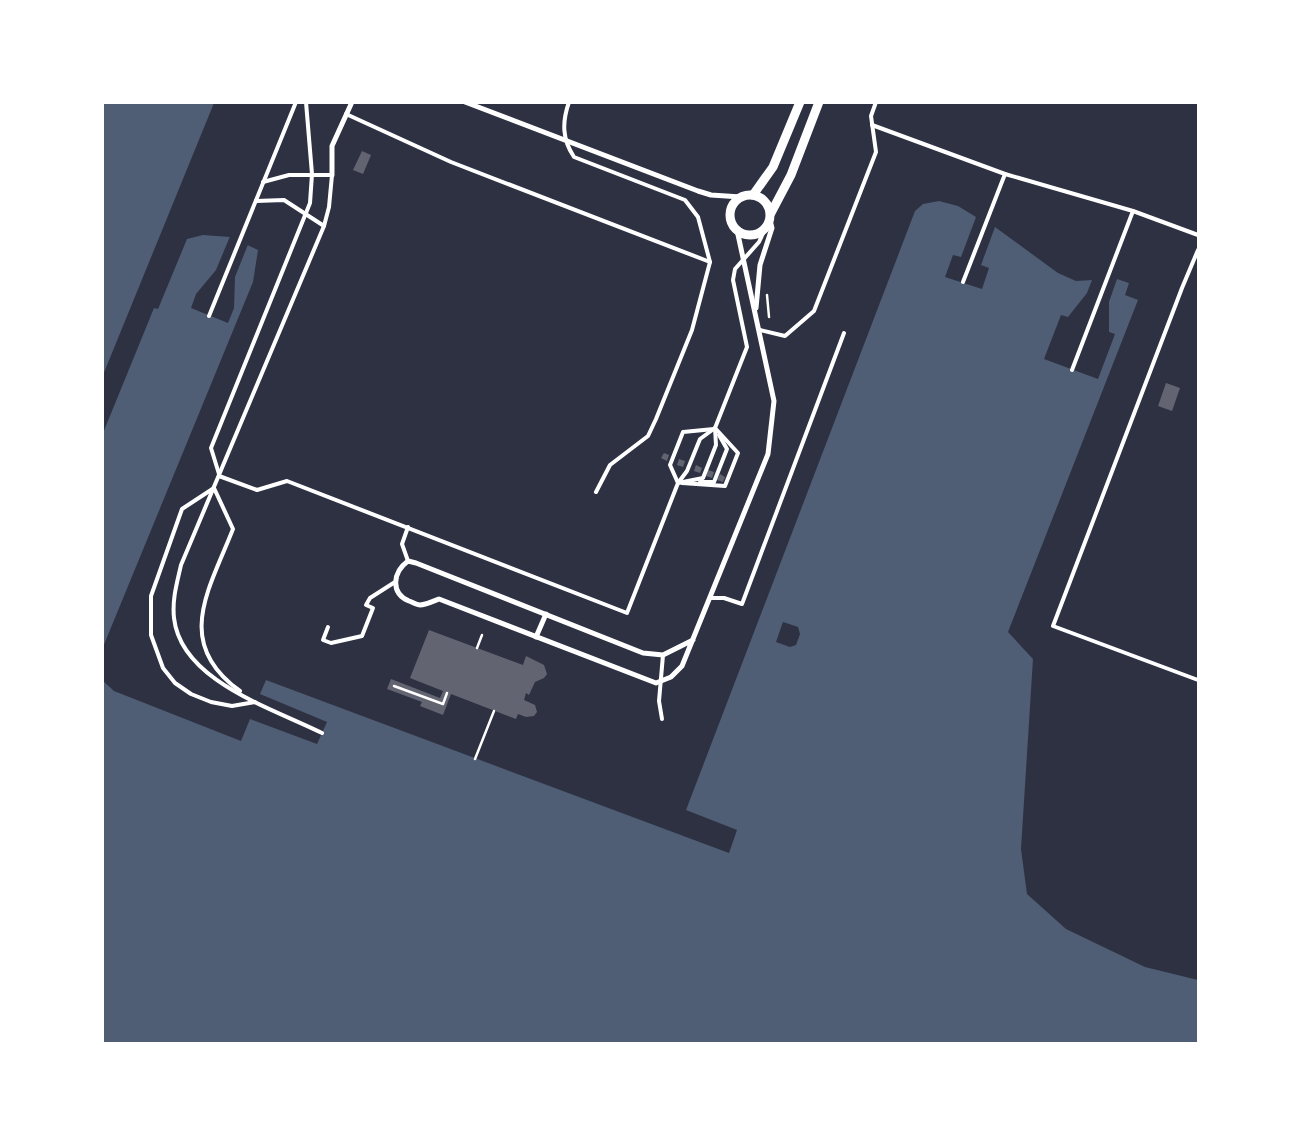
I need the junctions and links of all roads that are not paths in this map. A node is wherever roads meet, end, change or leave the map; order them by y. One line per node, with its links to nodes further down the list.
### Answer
1 (296, 102): 15 (lane)
2 (306, 102): 12 (lane)
3 (352, 102): 9 (street)
4 (465, 102): 11 (street)
5 (569, 102): 11 (lane)
6 (800, 102): 16 (street)
7 (819, 102): 21 (street)
8 (876, 102): 10 (lane)
9 (346, 114): 14 (street); 28 (lane)
10 (872, 125): 13 (lane); 32 (lane)
11 (566, 141): 17 (street); 28 (lane)
12 (312, 174): 14 (lane); 15 (lane); 20 (lane)
13 (1005, 174): 19 (lane); 29 (lane)
14 (332, 175): 22 (lane)
15 (263, 182): 18 (lane)
16 (753, 195): 17 (street); 21 (street)
17 (741, 197): 24 (street)
18 (256, 202): 20 (lane); 30 (lane)
19 (1133, 211): 25 (lane); 34 (lane)
20 (307, 214): 22 (lane); 36 (lane)
21 (770, 216): 23 (street); 31 (street)
22 (324, 226): 36 (lane)
23 (765, 229): 24 (street); 27 (lane)
24 (737, 230): 27 (street)
25 (1198, 235)
26 (1198, 250): 49 (lane)
27 (744, 259): 31 (street); 35 (lane)
28 (710, 262): 39 (lane)
29 (963, 282)
30 (209, 316)
31 (756, 316): 32 (street)
32 (760, 330): 43 (street)
33 (844, 333): 43 (lane)
34 (1072, 370)
35 (716, 428): 37 (lane); 37 (lane); 37 (lane); 37 (lane); 37 (lane)
36 (219, 476): 38 (lane); 40 (lane)
37 (678, 483): 40 (lane)
38 (214, 488): 51 (lane); 51 (lane); 51 (lane)
39 (596, 492)
40 (408, 527): 41 (lane)
41 (408, 561): 42 (street); 44 (street)
42 (394, 582): 45 (lane); 46 (street)
43 (710, 598): 47 (street)
44 (546, 614): 46 (street); 48 (street)
45 (328, 627)
46 (536, 637): 50 (street)
47 (693, 640): 48 (street); 50 (street)
48 (663, 655): 50 (lane)
49 (1198, 680)
50 (661, 681): 52 (lane)
51 (255, 702)
52 (662, 719)

